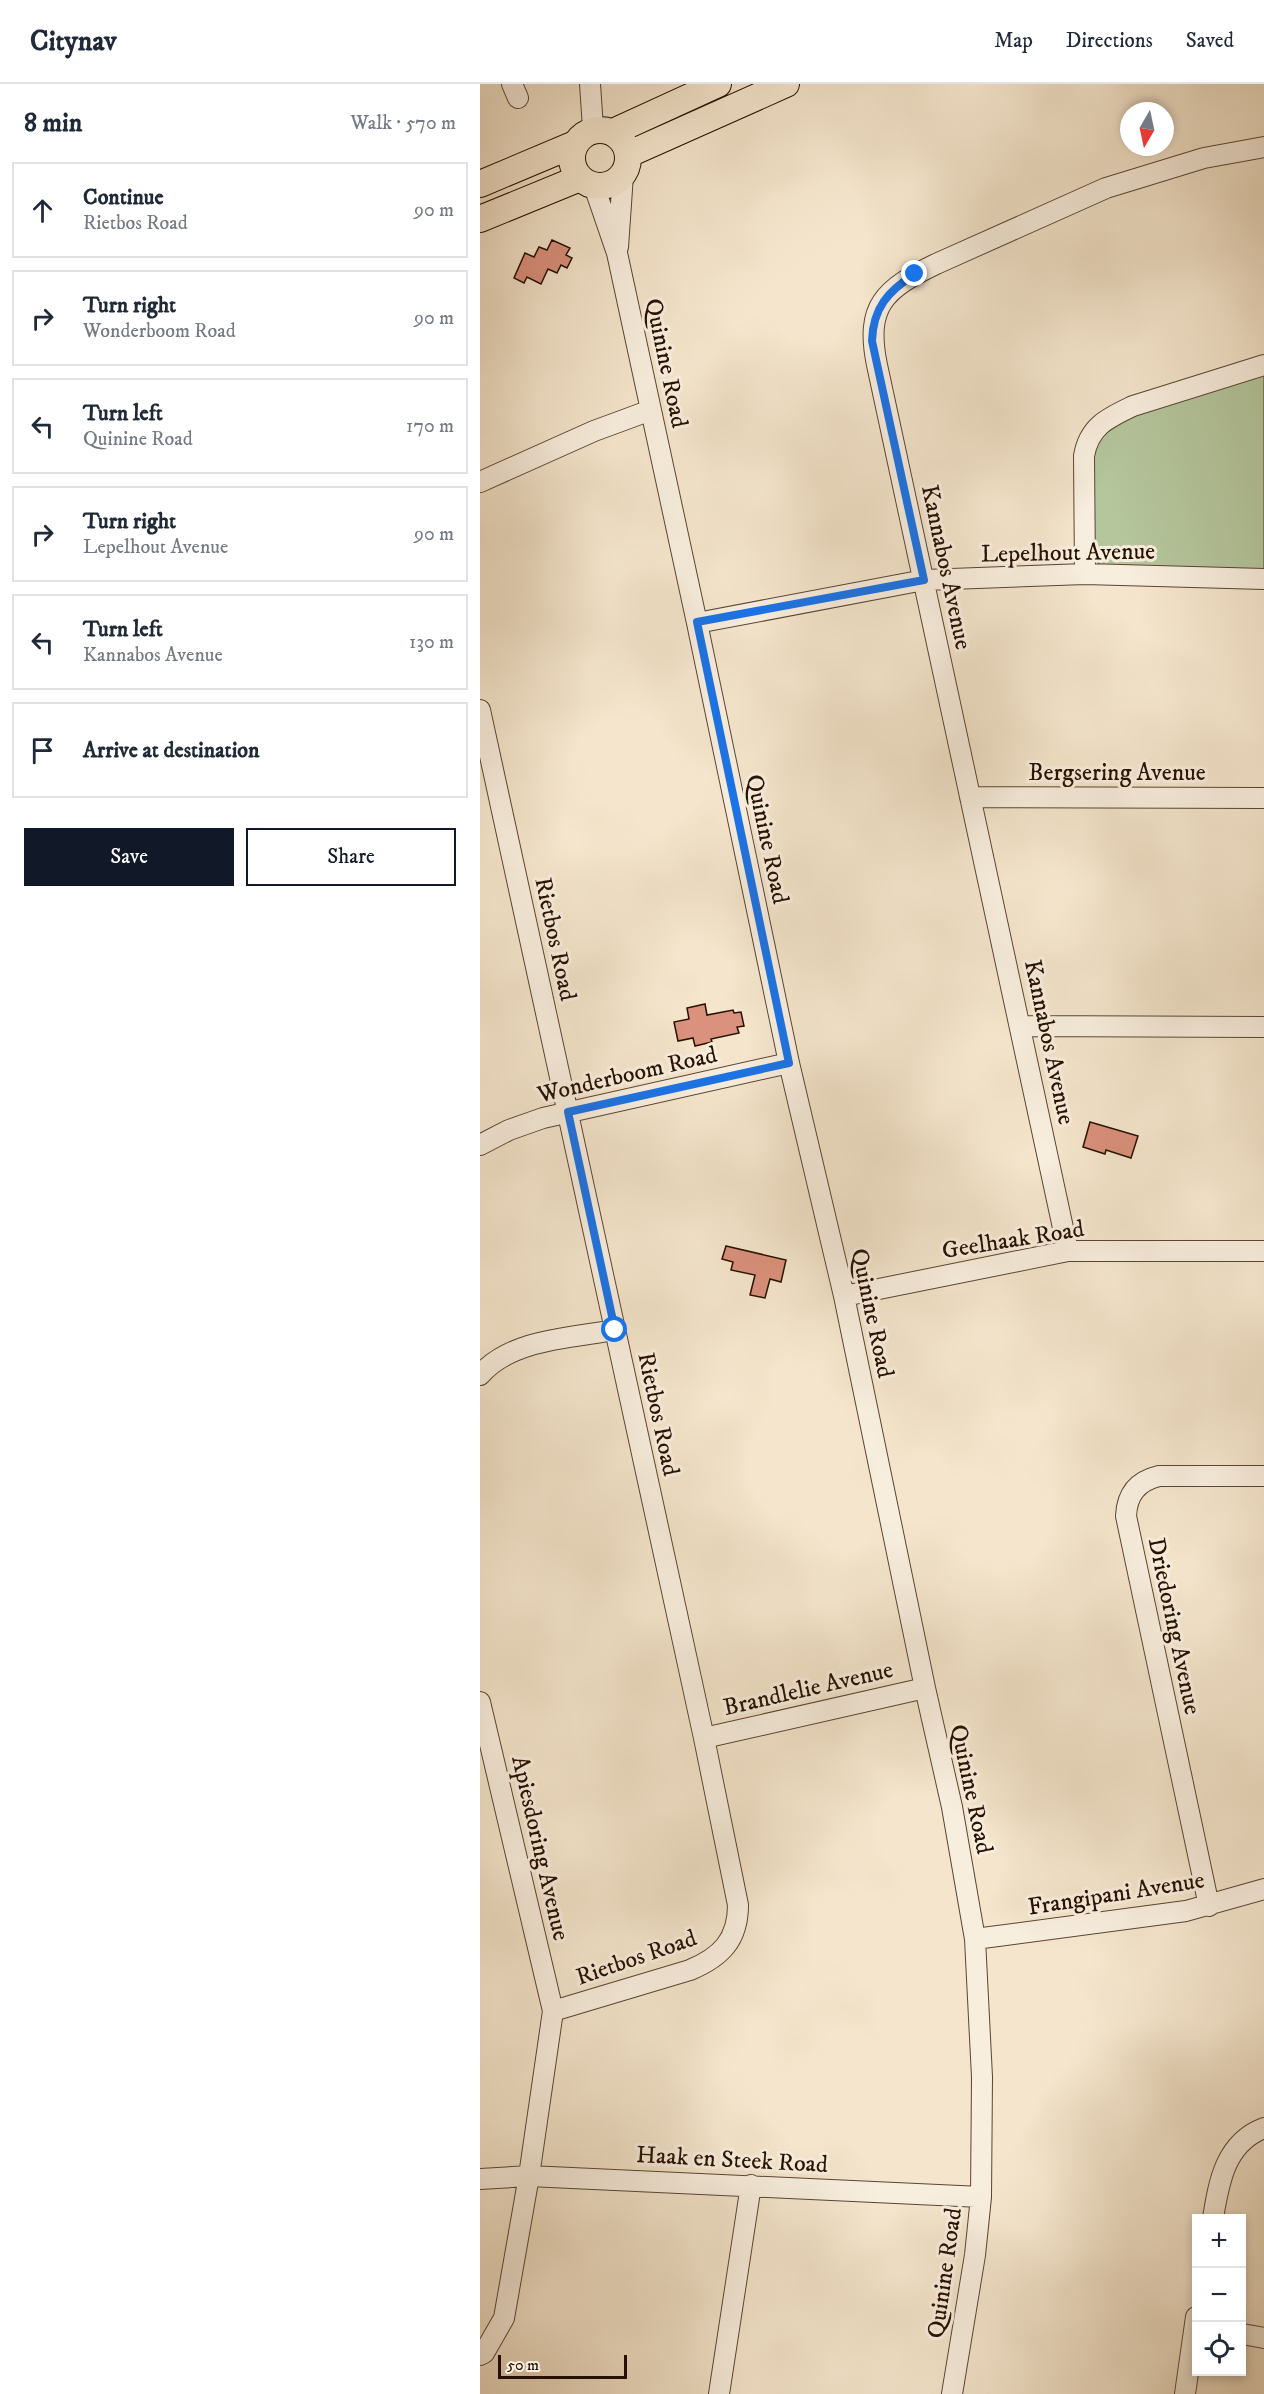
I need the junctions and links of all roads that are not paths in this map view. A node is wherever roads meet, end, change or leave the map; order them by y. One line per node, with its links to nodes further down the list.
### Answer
1 (590, 84): 4 (street)
2 (718, 84): 4 (main road)
3 (786, 84): 6 (main road)
4 (593, 136): 6 (main road); 7 (main road); 8 (main road)
5 (1264, 147): 16 (street, Kannabos Avenue)
6 (626, 165): 7 (main road); 10 (street, Quinine Road)
7 (587, 182): 9 (main road); 10 (street, Quinine Road)
8 (480, 184)
9 (480, 219)
10 (617, 252): 12 (street, Quinine Road)
11 (1264, 365): 14 (street)
12 (651, 410): 13 (street); 17 (street, Quinine Road)
13 (480, 482)
14 (1085, 574): 15 (street, Lepelhout Avenue); 16 (street, Lepelhout Avenue)
15 (1264, 579)
16 (924, 580): 17 (street, Lepelhout Avenue); 19 (street, Kannabos Avenue)
17 (697, 622): 23 (street, Quinine Road)
18 (480, 710): 24 (street, Rietbos Road)
19 (970, 797): 20 (street, Bergsering Avenue); 21 (street, Kannabos Avenue)
20 (1264, 798)
21 (1021, 1026): 22 (street); 26 (street, Kannabos Avenue)
22 (1264, 1027)
23 (789, 1063): 24 (street, Wonderboom Road); 28 (street, Quinine Road)
24 (568, 1112): 25 (street, Wonderboom Road); 29 (street, Rietbos Road)
25 (480, 1144)
26 (1068, 1251): 27 (street, Geelhaak Road); 28 (street, Geelhaak Road)
27 (1264, 1251)
28 (844, 1296): 32 (street, Quinine Road)
29 (615, 1330): 30 (street); 34 (street, Rietbos Road)
30 (480, 1375)
31 (1264, 1476): 36 (street, Driedoring Avenue)
32 (925, 1688): 34 (street, Brandlelie Avenue); 37 (street, Quinine Road)
33 (480, 1702): 38 (street, Apiesdoring Avenue)
34 (704, 1738): 38 (street, Rietbos Road)
35 (1264, 1889): 36 (street, Frangipani Avenue)
36 (1209, 1906): 37 (street, Frangipani Avenue)
37 (975, 1939): 43 (street, Quinine Road)
38 (553, 2011): 40 (street, Apiesdoring Avenue)
39 (1264, 2128): 44 (street)
40 (529, 2176): 41 (street, Haak en Steek Road); 42 (street, Haak en Steek Road); 48 (street, Apiesdoring Avenue)
41 (480, 2179)
42 (751, 2185): 43 (street, Haak en Steek Road); 49 (street)
43 (981, 2197): 50 (street, Quinine Road)
44 (1214, 2214)
45 (1246, 2335): 46 (street)
46 (1264, 2338)
47 (1192, 2349): 51 (street)
48 (480, 2355)
49 (719, 2394)
50 (952, 2394)
51 (1185, 2394)

